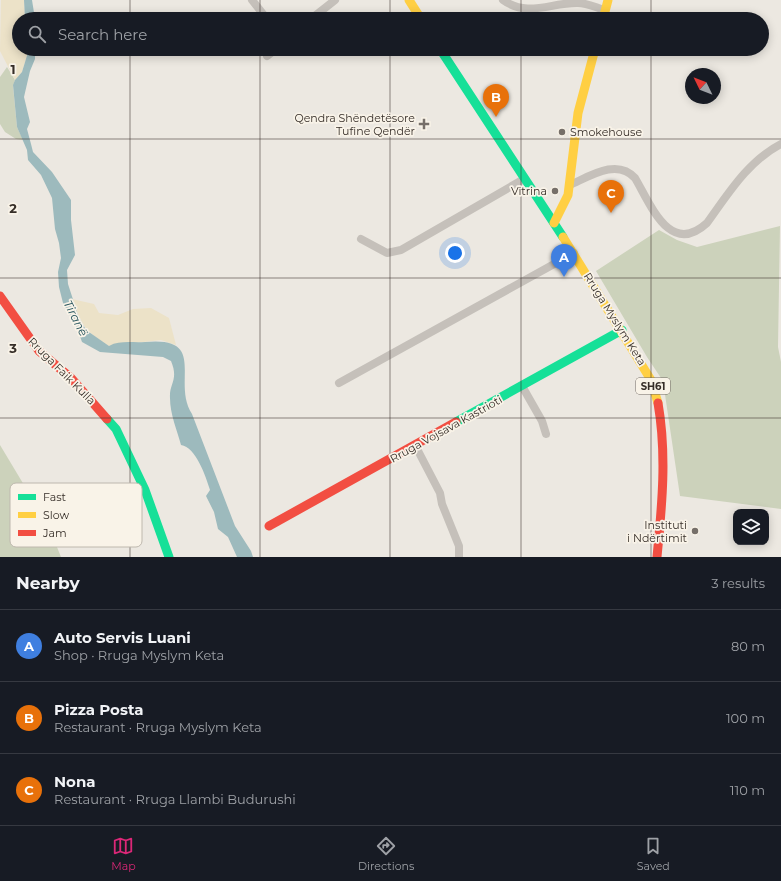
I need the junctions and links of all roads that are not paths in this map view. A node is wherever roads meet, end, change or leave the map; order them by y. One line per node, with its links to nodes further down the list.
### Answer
1 (252, 0): 6 (street)
2 (335, 0): 7 (street)
3 (408, 0): 8 (street)
4 (503, 0): 9 (street)
5 (608, 0): 10 (street)
6 (262, 12)
7 (320, 12)
8 (416, 12)
9 (598, 12)
10 (605, 12)
11 (445, 56): 14 (street, Rruga Myslym Keta / SH61)
12 (593, 56): 15 (street)
13 (781, 144): 15 (street)
14 (524, 179): 16 (street, Rruga Myslym Keta / SH61); 17 (street)
15 (570, 185): 16 (street)
16 (554, 223): 18 (street, Rruga Myslym Keta / SH61)
17 (361, 239)
18 (574, 253): 20 (street, Rruga Myslym Keta / SH61); 21 (street)
19 (0, 296): 25 (street, Rruga Faik Kulla)
20 (622, 330): 22 (street, Rruga Vojsava Kastrioti); 30 (street, Rruga Myslym Keta / SH61)
21 (339, 383)
22 (522, 386): 23 (street); 24 (street, Rruga Vojsava Kastrioti)
23 (546, 434)
24 (415, 445): 27 (street, Rruga Vojsava Kastrioti); 29 (street)
25 (142, 483)
26 (142, 484): 28 (street, Rruga Faik Kulla)
27 (269, 526)
28 (169, 557)
29 (459, 557)
30 (657, 557)

